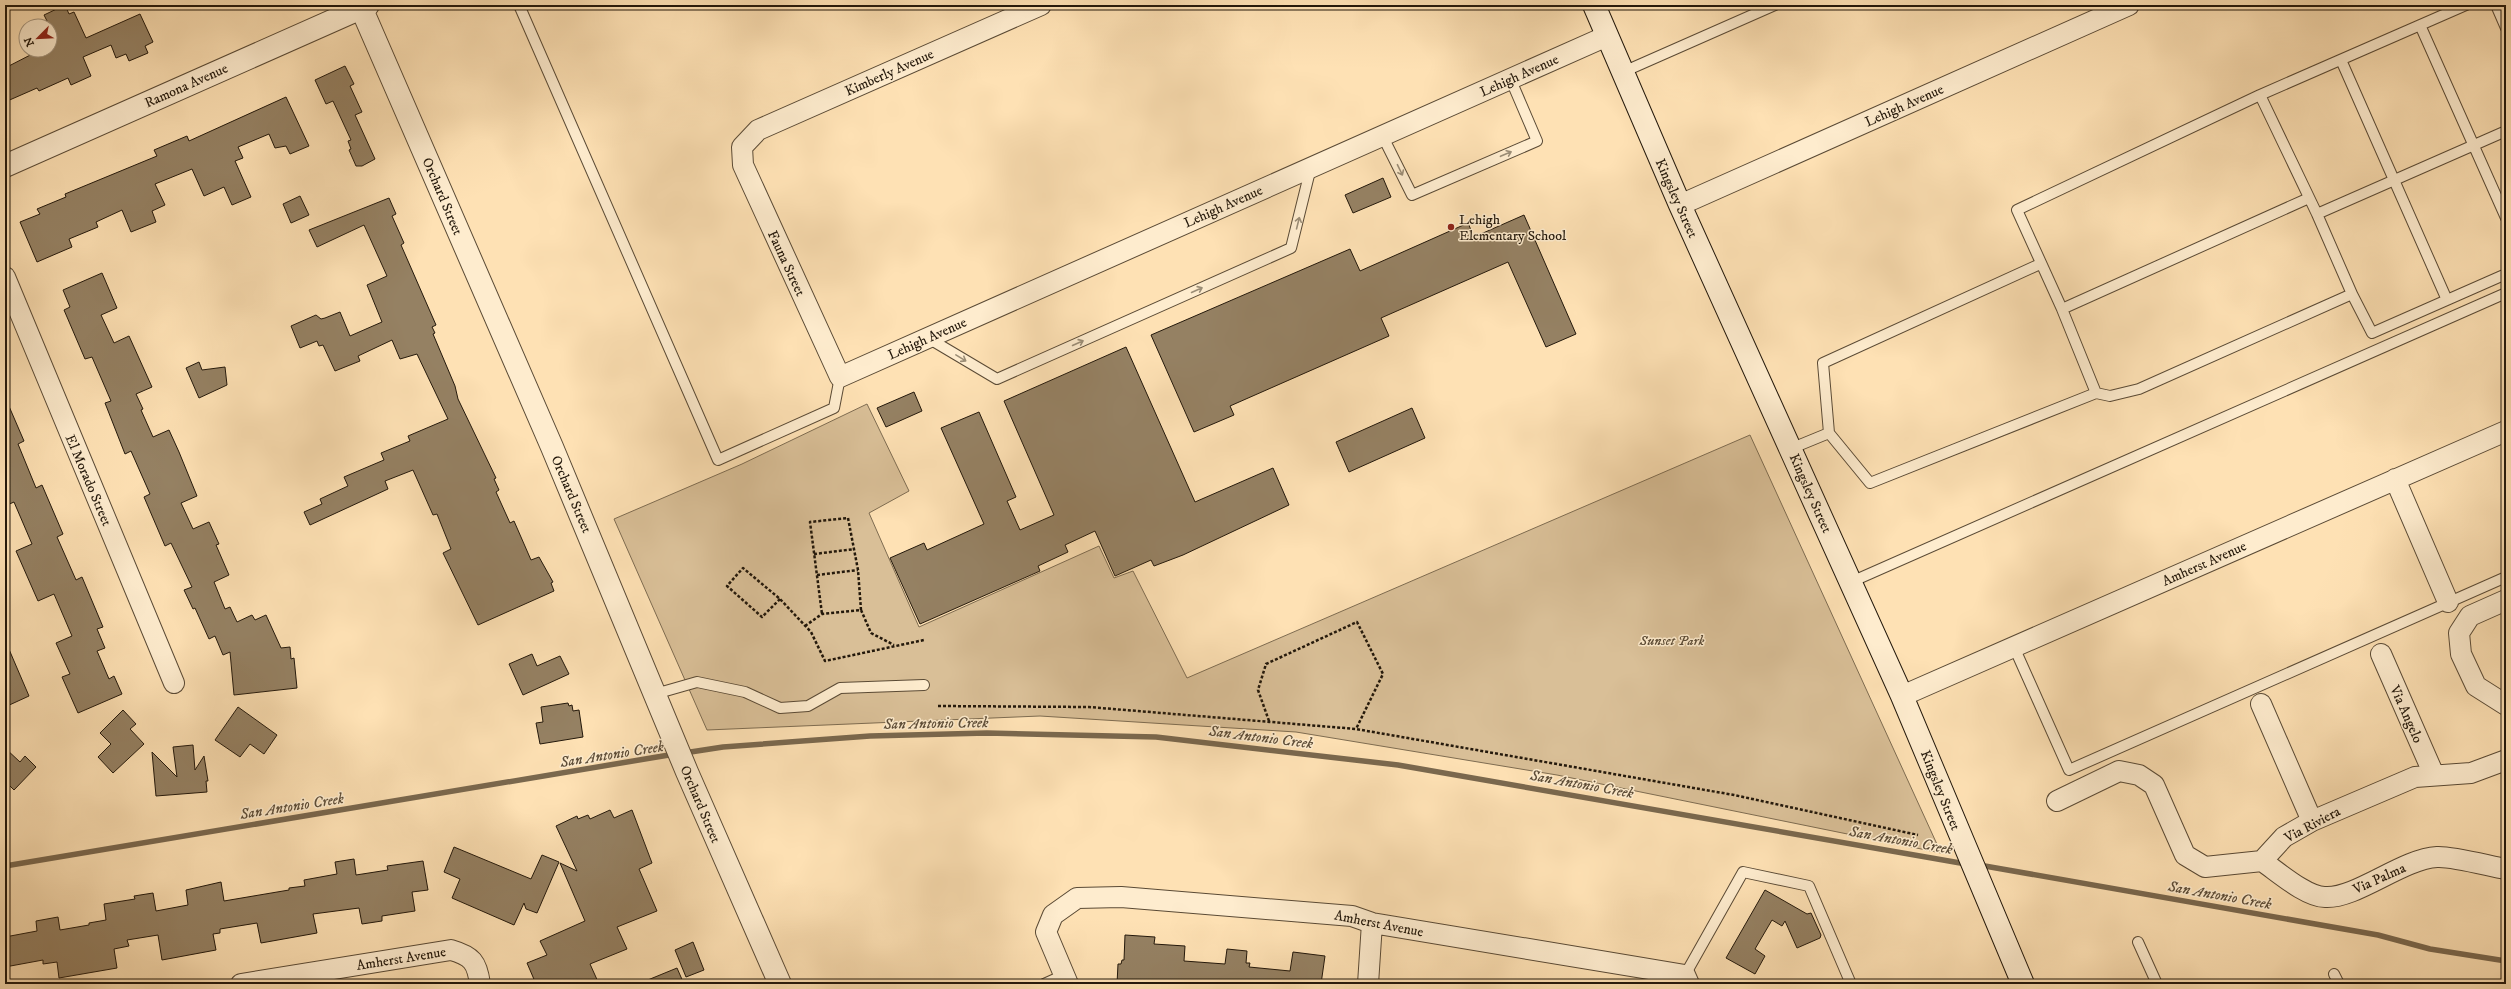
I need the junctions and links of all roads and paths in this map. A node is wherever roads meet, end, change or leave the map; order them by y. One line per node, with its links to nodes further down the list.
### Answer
1 (519, 5): 35 (lane)
2 (1041, 5): 19 (street, Kimberly Avenue)
3 (1594, 5): 11 (street, Kingsley Street)
4 (1775, 5): 13 (lane)
5 (2128, 5): 24 (street, Lehigh Avenue)
6 (2466, 5): 9 (lane)
7 (2496, 5): 10 (lane)
8 (363, 6): 20 (street, Ramona Avenue); 59 (street, Orchard Street)
9 (2420, 25): 12 (lane); 18 (lane)
10 (2506, 28)
11 (1607, 36): 13 (street, Kingsley Street); 14 (street, Lehigh Avenue)
12 (2341, 60): 15 (lane); 22 (lane)
13 (1623, 72): 24 (street, Kingsley Street)
14 (1510, 78): 17 (street, Lehigh Avenue); 17 (lane, one-way to 14)
15 (2260, 96): 23 (lane); 27 (lane)
16 (2506, 131): 18 (lane)
17 (1382, 135): 21 (street, Lehigh Avenue)
18 (2474, 145): 22 (lane); 26 (lane)
19 (742, 147): 35 (street, Fauna Street)
20 (5, 166)
21 (1311, 167): 34 (street, Lehigh Avenue); 34 (lane, one-way to 21)
22 (2395, 180): 25 (lane); 32 (lane)
23 (2310, 198): 25 (lane); 33 (lane)
24 (1680, 205): 39 (street, Kingsley Street)
25 (2317, 214): 31 (lane)
26 (2506, 218)
27 (2040, 264): 33 (lane); 38 (lane)
28 (2506, 274): 32 (lane)
29 (5, 277): 57 (street, El Morado Street)
30 (2506, 293): 46 (lane)
31 (2352, 294): 32 (lane); 36 (lane)
32 (2448, 300)
33 (2062, 309): 36 (lane)
34 (928, 338): 35 (street, Lehigh Avenue)
35 (840, 377)
36 (2096, 393): 38 (lane)
37 (2506, 431): 40 (street, Amherst Avenue)
38 (1829, 433): 39 (lane)
39 (1790, 449): 46 (street, Kingsley Street)
40 (2396, 479): 49 (street); 55 (street, Amherst Avenue)
41 (855, 549): 42 (path); 42 (path); 43 (path)
42 (814, 554): 44 (path)
43 (858, 570): 44 (path); 50 (path)
44 (817, 575): 51 (path)
45 (2506, 577): 49 (lane)
46 (1851, 582): 60 (street, Kingsley Street)
47 (780, 599): 47 (path); 52 (path)
48 (2506, 600): 62 (street)
49 (2448, 602): 55 (lane)
50 (861, 610): 51 (path); 54 (path)
51 (822, 614): 52 (path)
52 (805, 626): 54 (path)
53 (924, 640): 54 (path)
54 (895, 646)
55 (2014, 647): 60 (street, Amherst Avenue)
56 (2381, 654): 67 (street, Via Angelo)
57 (174, 683)
58 (924, 685): 59 (lane)
59 (655, 694): 80 (street, Orchard Street)
60 (1902, 696): 84 (street, Kingsley Street)
61 (2260, 704): 69 (street)
62 (2506, 705)
63 (938, 706): 64 (path)
64 (1268, 720): 65 (path); 65 (path)
65 (1356, 729): 70 (path)
66 (2506, 760): 67 (street, Via Riviera)
67 (2434, 775): 69 (street, Via Riviera)
68 (2057, 801): 71 (street)
69 (2312, 821): 71 (street, Via Riviera)
70 (1918, 835)
71 (2262, 861): 72 (street, Via Palma)
72 (2506, 869)
73 (1372, 923): 76 (street, Amherst Avenue); 77 (street, Amherst Avenue); 82 (street)
74 (2138, 942): 85 (lane)
75 (2334, 974): 86 (lane)
76 (1687, 979): 83 (lane)
77 (1066, 980): 81 (lane)
78 (241, 984): 79 (street, Amherst Avenue)
79 (480, 984)
80 (780, 984)
81 (1044, 984)
82 (1368, 984)
83 (1851, 984)
84 (2023, 984)
85 (2157, 984)
86 (2339, 984)

